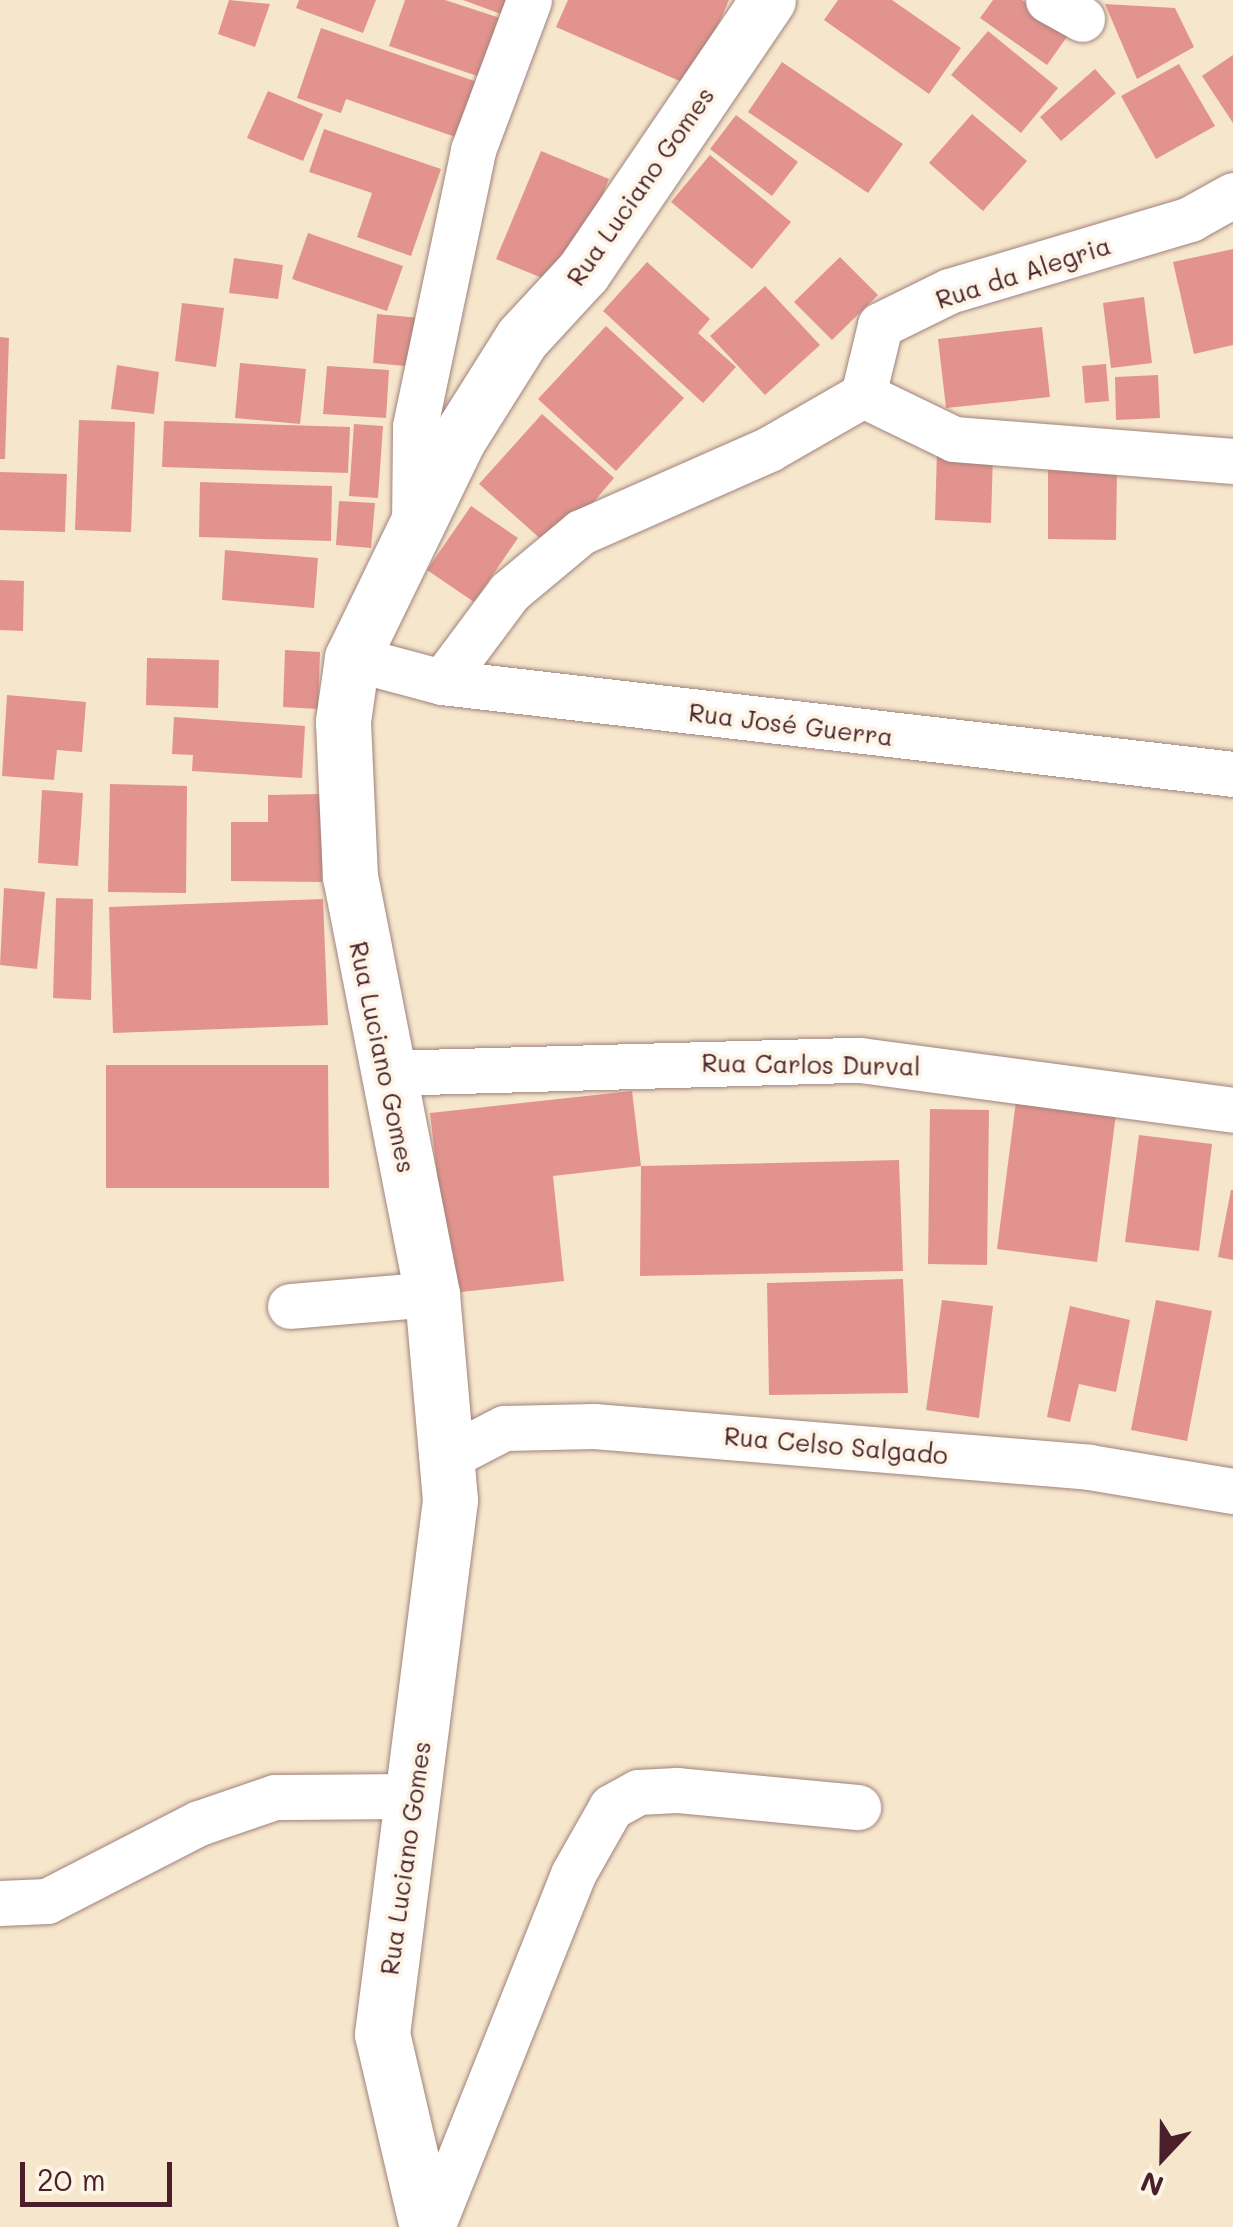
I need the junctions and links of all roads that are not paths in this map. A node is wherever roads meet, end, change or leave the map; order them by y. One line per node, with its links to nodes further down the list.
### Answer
1 (529, 0): 6 (street)
2 (768, 0): 6 (street, Rua Luciano Gomes)
3 (1233, 194): 4 (street, Rua da Alegria)
4 (862, 395): 5 (street); 8 (street)
5 (1233, 461)
6 (414, 526): 7 (street, Rua Luciano Gomes)
7 (352, 658): 8 (street, Rua José Guerra); 10 (street, Rua Luciano Gomes)
8 (442, 682): 9 (street, Rua José Guerra)
9 (1233, 774)
10 (386, 1073): 11 (street, Rua Carlos Durval); 12 (street, Rua Luciano Gomes)
11 (1233, 1110)
12 (432, 1294): 13 (street); 14 (street, Rua Luciano Gomes)
13 (290, 1306)
14 (444, 1458): 15 (street, Rua Celso Salgado); 16 (street, Rua Luciano Gomes)
15 (1233, 1491)
16 (416, 1796): 18 (street); 19 (street, Rua Luciano Gomes)
17 (858, 1808): 19 (street)
18 (0, 1903)
19 (429, 2227)

